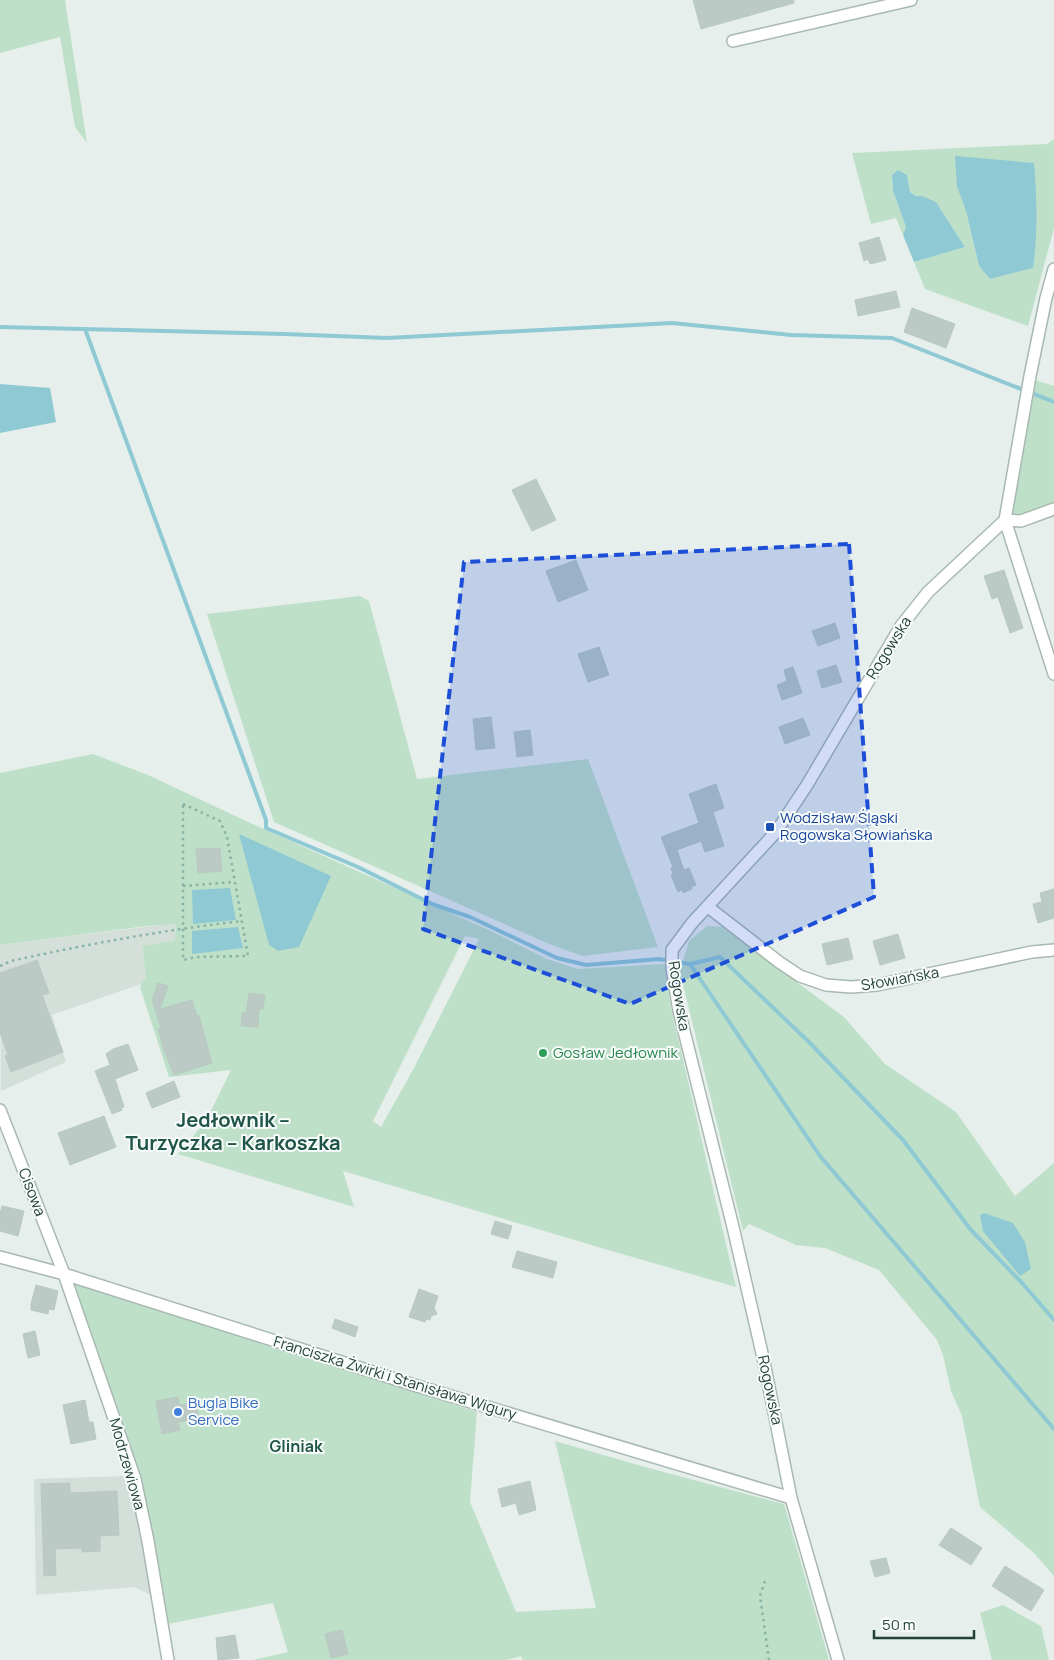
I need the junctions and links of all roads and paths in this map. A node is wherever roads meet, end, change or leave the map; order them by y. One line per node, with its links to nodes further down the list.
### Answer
1 (911, 0): 2 (street)
2 (733, 41)
3 (1054, 269): 5 (street)
4 (1054, 509): 5 (street)
5 (1005, 520): 6 (street); 9 (street, Rogowska)
6 (1054, 674)
7 (235, 882): 8 (path); 8 (path); 10 (path)
8 (183, 886): 11 (path)
9 (708, 907): 12 (street, Słowiańska); 17 (street, Rogowska)
10 (242, 921): 11 (path); 11 (path)
11 (183, 928): 13 (path)
12 (1054, 950)
13 (0, 966)
14 (0, 1110): 16 (street, Cisowa)
15 (0, 1258): 16 (street, Franciszka Żwirki i Stanisława Wigury)
16 (64, 1274): 17 (street, Franciszka Żwirki i Stanisława Wigury); 19 (street, Modrzewiowa)
17 (791, 1498): 21 (street, Rogowska)
18 (765, 1581): 20 (path)
19 (168, 1660)
20 (769, 1660)
21 (838, 1660)

